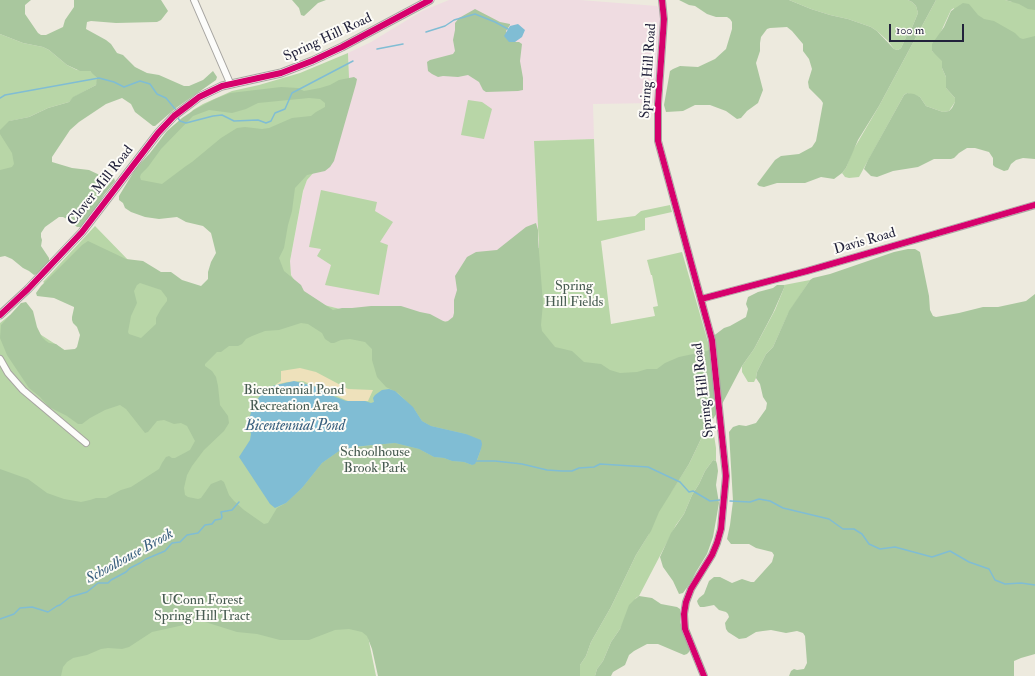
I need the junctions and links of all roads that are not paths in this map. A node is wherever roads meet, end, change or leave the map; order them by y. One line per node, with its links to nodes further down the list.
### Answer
1 (194, 0): 4 (street)
2 (430, 0): 4 (street, Spring Hill Road)
3 (662, 0): 6 (street, Spring Hill Road)
4 (230, 83): 7 (street, Clover Mill Road)
5 (1035, 205): 6 (street, Davis Road)
6 (701, 299): 10 (street, Spring Hill Road)
7 (0, 315)
8 (0, 359): 9 (street)
9 (86, 443)
10 (704, 676)

